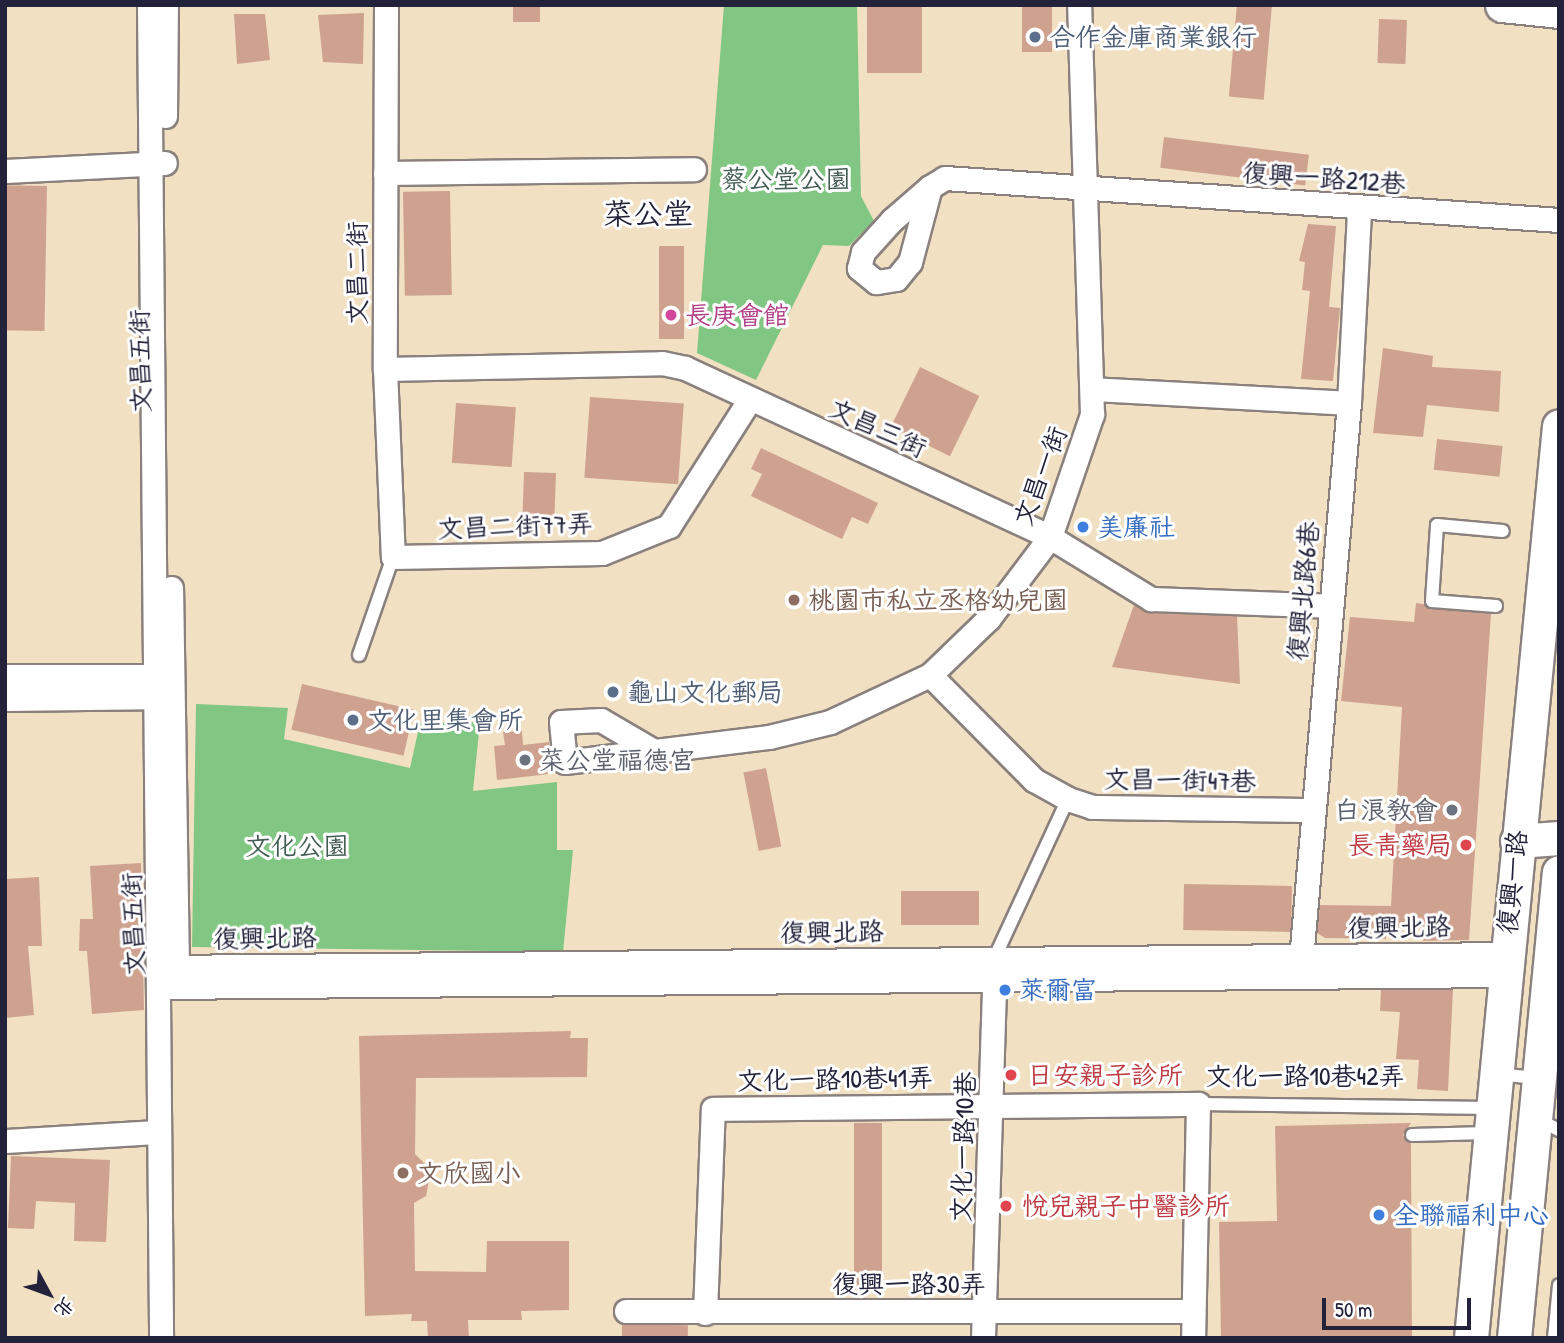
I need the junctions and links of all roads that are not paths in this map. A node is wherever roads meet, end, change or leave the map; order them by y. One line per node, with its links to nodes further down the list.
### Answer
1 (149, 5): 7 (street, 文昌五街)
2 (166, 5): 7 (street, 文昌五街)
3 (386, 5): 10 (street, 文昌二街)
4 (1079, 5): 12 (street, 文昌一街)
5 (1502, 5): 6 (main road)
6 (1559, 11)
7 (158, 164): 9 (street); 28 (street, 文昌五街)
8 (694, 169): 10 (street)
9 (5, 171)
10 (385, 173): 15 (street, 文昌二街)
11 (930, 187): 12 (street, 復興一路212巷)
12 (1086, 187): 13 (street, 復興一路212巷); 16 (street, 文昌一街)
13 (1359, 211): 14 (street, 復興一路212巷); 18 (street, 復興北路6巷)
14 (1559, 220)
15 (385, 369): 17 (street, 文昌三街); 22 (street, 文昌二街)
16 (1093, 389): 18 (street); 21 (street, 文昌一街)
17 (750, 400): 21 (street, 文昌三街); 22 (street, 文昌二街77弄)
18 (1349, 402): 23 (street, 復興北路6巷)
19 (1559, 426): 34 (main road, 復興一路)
20 (1503, 531): 24 (lane)
21 (1050, 537): 23 (street, 文昌三街); 26 (street, 文昌一街)
22 (392, 548): 25 (lane)
23 (1331, 606): 32 (street, 復興北路6巷)
24 (1496, 606)
25 (359, 655)
26 (930, 675): 30 (street, 文昌一街); 31 (street, 文昌一街47巷)
27 (5, 676): 28 (street)
28 (168, 686): 29 (street); 40 (street, 文昌五街)
29 (5, 699)
30 (652, 750)
31 (1068, 799): 32 (street, 文昌一街47巷); 39 (lane)
32 (1311, 810): 38 (street, 復興北路6巷)
33 (1559, 838): 34 (main road)
34 (1517, 841): 36 (main road, 復興一路)
35 (1559, 873): 36 (main road); 42 (main road, 復興一路)
36 (1510, 892): 37 (main road, 復興一路)
37 (1503, 964): 38 (street, 復興北路); 41 (main road, 復興一路)
38 (1300, 966): 39 (street, 復興北路)
39 (995, 969): 40 (street, 復興北路); 44 (street, 文化一路10巷)
40 (166, 974): 47 (street, 文昌五街)
41 (1493, 1074): 42 (lane); 45 (main road, 復興一路)
42 (1538, 1079): 46 (main road, 復興一路)
43 (1198, 1104): 44 (street, 文化一路10巷42弄); 45 (lane, 文化一路10巷42弄); 52 (street)
44 (995, 1106): 53 (street, 文化一路10巷); 54 (street, 文化一路10巷41弄)
45 (1489, 1121): 48 (lane); 58 (main road, 復興一路)
46 (1546, 1123): 59 (main road, 復興一路)
47 (158, 1132): 49 (street); 55 (street, 文昌五街)
48 (1412, 1135)
49 (5, 1141)
50 (1559, 1285): 60 (lane)
51 (626, 1311): 54 (street, 復興一路30弄)
52 (1193, 1311): 53 (street, 復興一路30弄); 57 (street)
53 (984, 1312): 54 (street, 復興一路30弄); 56 (street, 文化一路10巷)
54 (705, 1313)
55 (161, 1338)
56 (983, 1338)
57 (1193, 1338)
58 (1471, 1338)
59 (1514, 1338)
60 (1554, 1338)

